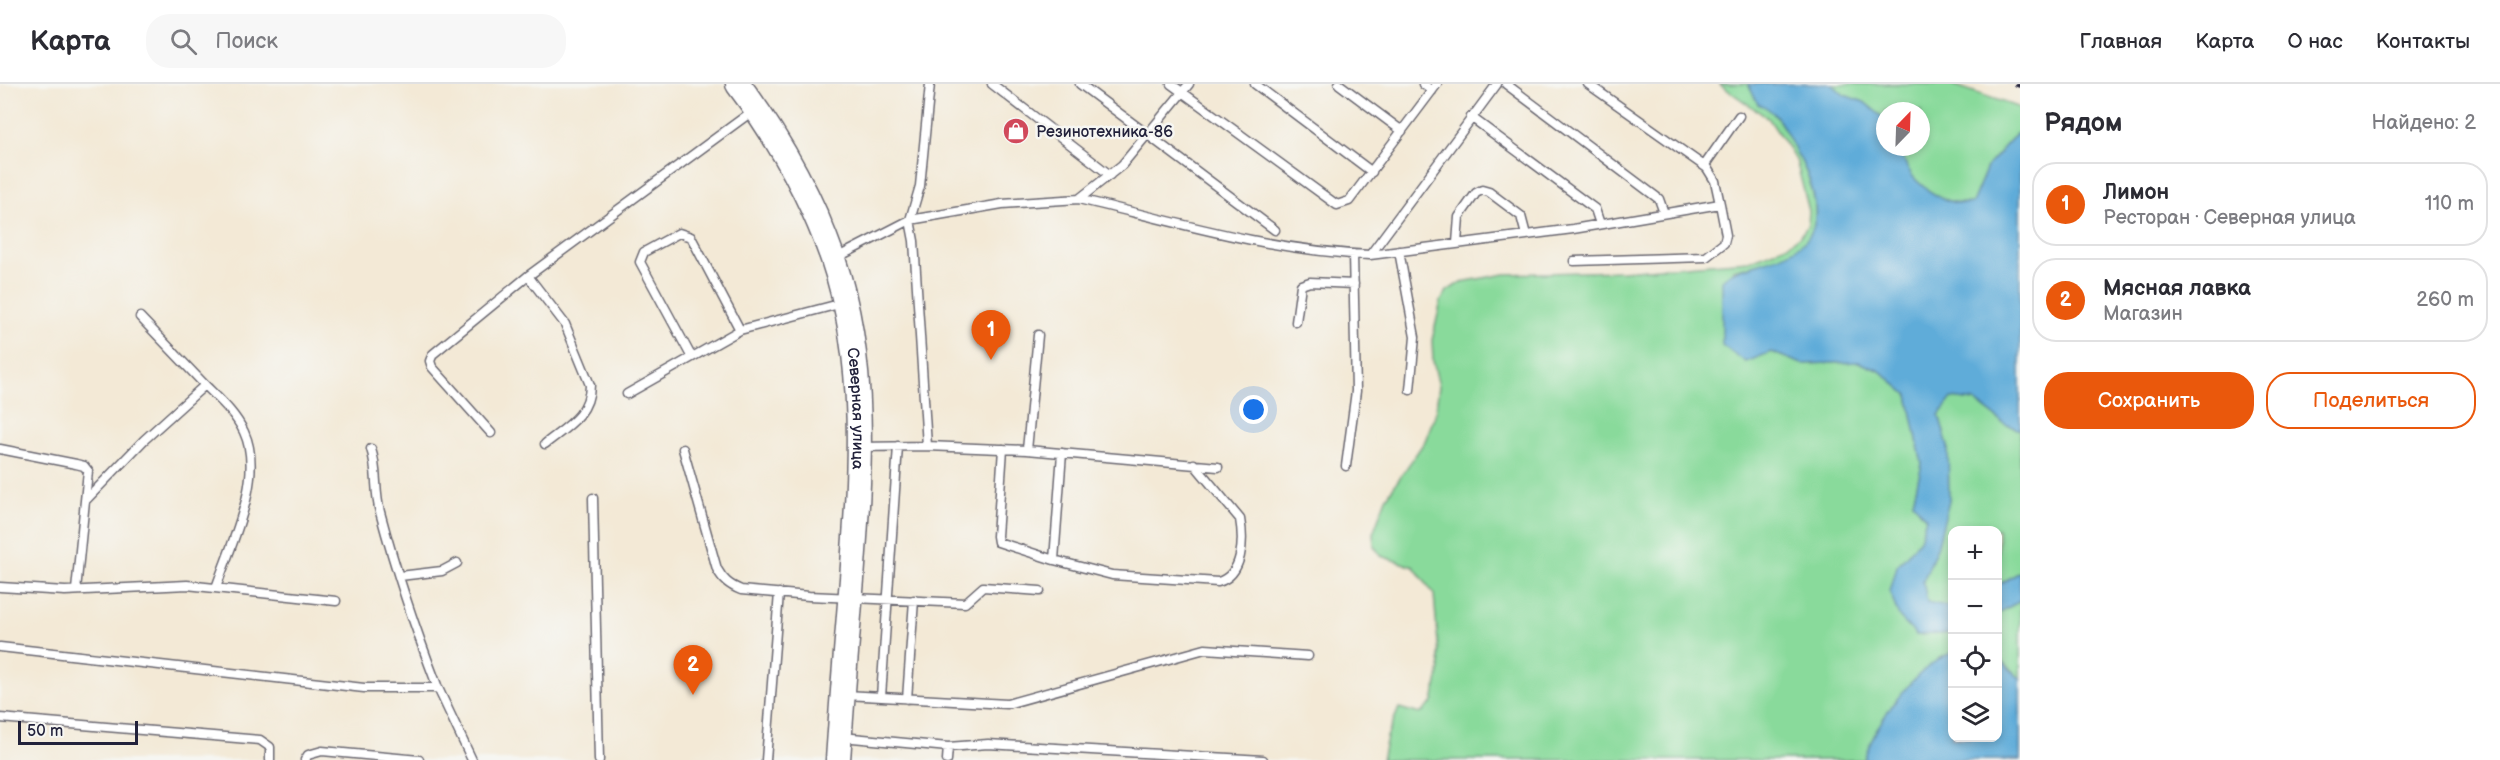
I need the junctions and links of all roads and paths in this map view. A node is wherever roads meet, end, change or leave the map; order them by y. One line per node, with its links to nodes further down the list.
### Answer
1 (738, 84): 15 (main road, Северная улица)
2 (930, 84): 26 (lane)
3 (992, 84): 22 (lane)
4 (1080, 84): 19 (lane)
5 (1171, 84): 14 (lane)
6 (1189, 84): 14 (lane)
7 (1255, 84): 21 (lane)
8 (1339, 84): 18 (lane)
9 (1423, 84): 13 (lane)
10 (1497, 84): 17 (lane)
11 (1506, 84): 25 (lane)
12 (1588, 84): 20 (lane)
13 (1434, 87): 18 (lane)
14 (1182, 93): 19 (lane); 21 (lane)
15 (756, 108): 34 (main road, Северная улица); 36 (lane)
16 (1739, 116): 20 (lane)
17 (1471, 117): 27 (lane); 33 (lane)
18 (1402, 131): 21 (lane)
19 (1148, 136): 22 (lane); 28 (lane)
20 (1704, 166): 24 (lane)
21 (1372, 172)
22 (1110, 175): 23 (lane)
23 (1079, 199): 26 (lane); 32 (lane)
24 (1720, 204): 25 (lane); 35 (lane)
25 (1664, 213): 27 (lane)
26 (910, 220): 34 (lane); 50 (lane)
27 (1600, 224): 29 (lane)
28 (1275, 230)
29 (1526, 235): 30 (lane); 30 (lane)
30 (1457, 243): 31 (lane)
31 (1399, 251): 33 (lane); 45 (lane)
32 (1353, 254): 33 (lane); 37 (lane)
33 (1370, 255)
34 (833, 260): 38 (main road, Северная улица)
35 (1574, 261)
36 (528, 276): 47 (lane); 48 (lane)
37 (1354, 284): 40 (lane); 59 (lane)
38 (844, 303): 41 (lane); 51 (main road, Северная улица)
39 (140, 317): 44 (lane)
40 (1296, 322)
41 (740, 330): 43 (lane); 43 (lane)
42 (1038, 334): 56 (lane)
43 (691, 356): 46 (lane)
44 (206, 386): 62 (lane); 67 (lane)
45 (1410, 390)
46 (627, 394)
47 (490, 433)
48 (545, 444)
49 (898, 446): 50 (lane); 51 (lane); 72 (lane)
50 (927, 446): 55 (lane)
51 (859, 447): 71 (main road, Северная улица)
52 (371, 448): 65 (lane)
53 (0, 449): 62 (lane)
54 (682, 449): 70 (lane)
55 (1003, 449): 56 (lane); 63 (lane)
56 (1027, 450): 57 (lane)
57 (1062, 453): 58 (lane); 63 (lane)
58 (1194, 464): 60 (lane); 63 (lane)
59 (1346, 466)
60 (1218, 467)
61 (593, 498): 88 (lane)
62 (86, 500): 68 (lane)
63 (1054, 560)
64 (457, 563): 65 (lane)
65 (400, 576): 77 (lane)
66 (0, 587): 68 (lane)
67 (216, 588): 68 (lane); 74 (lane)
68 (76, 590)
69 (1040, 591): 73 (lane)
70 (779, 593): 71 (lane); 89 (lane)
71 (850, 598): 72 (lane); 78 (main road, Северная улица)
72 (888, 598): 73 (lane); 79 (lane)
73 (914, 600): 80 (lane)
74 (336, 602)
75 (0, 647): 77 (lane)
76 (1308, 656): 80 (lane)
77 (438, 688): 87 (lane)
78 (843, 695): 79 (lane); 83 (main road, Северная улица)
79 (881, 697): 80 (lane)
80 (907, 699)
81 (0, 718): 84 (lane)
82 (948, 747): 83 (lane); 90 (lane); 91 (lane)
83 (839, 748)
84 (270, 760)
85 (305, 760): 86 (lane)
86 (419, 760)
87 (472, 760)
88 (599, 760)
89 (766, 760)
90 (947, 760)
91 (1263, 760)

